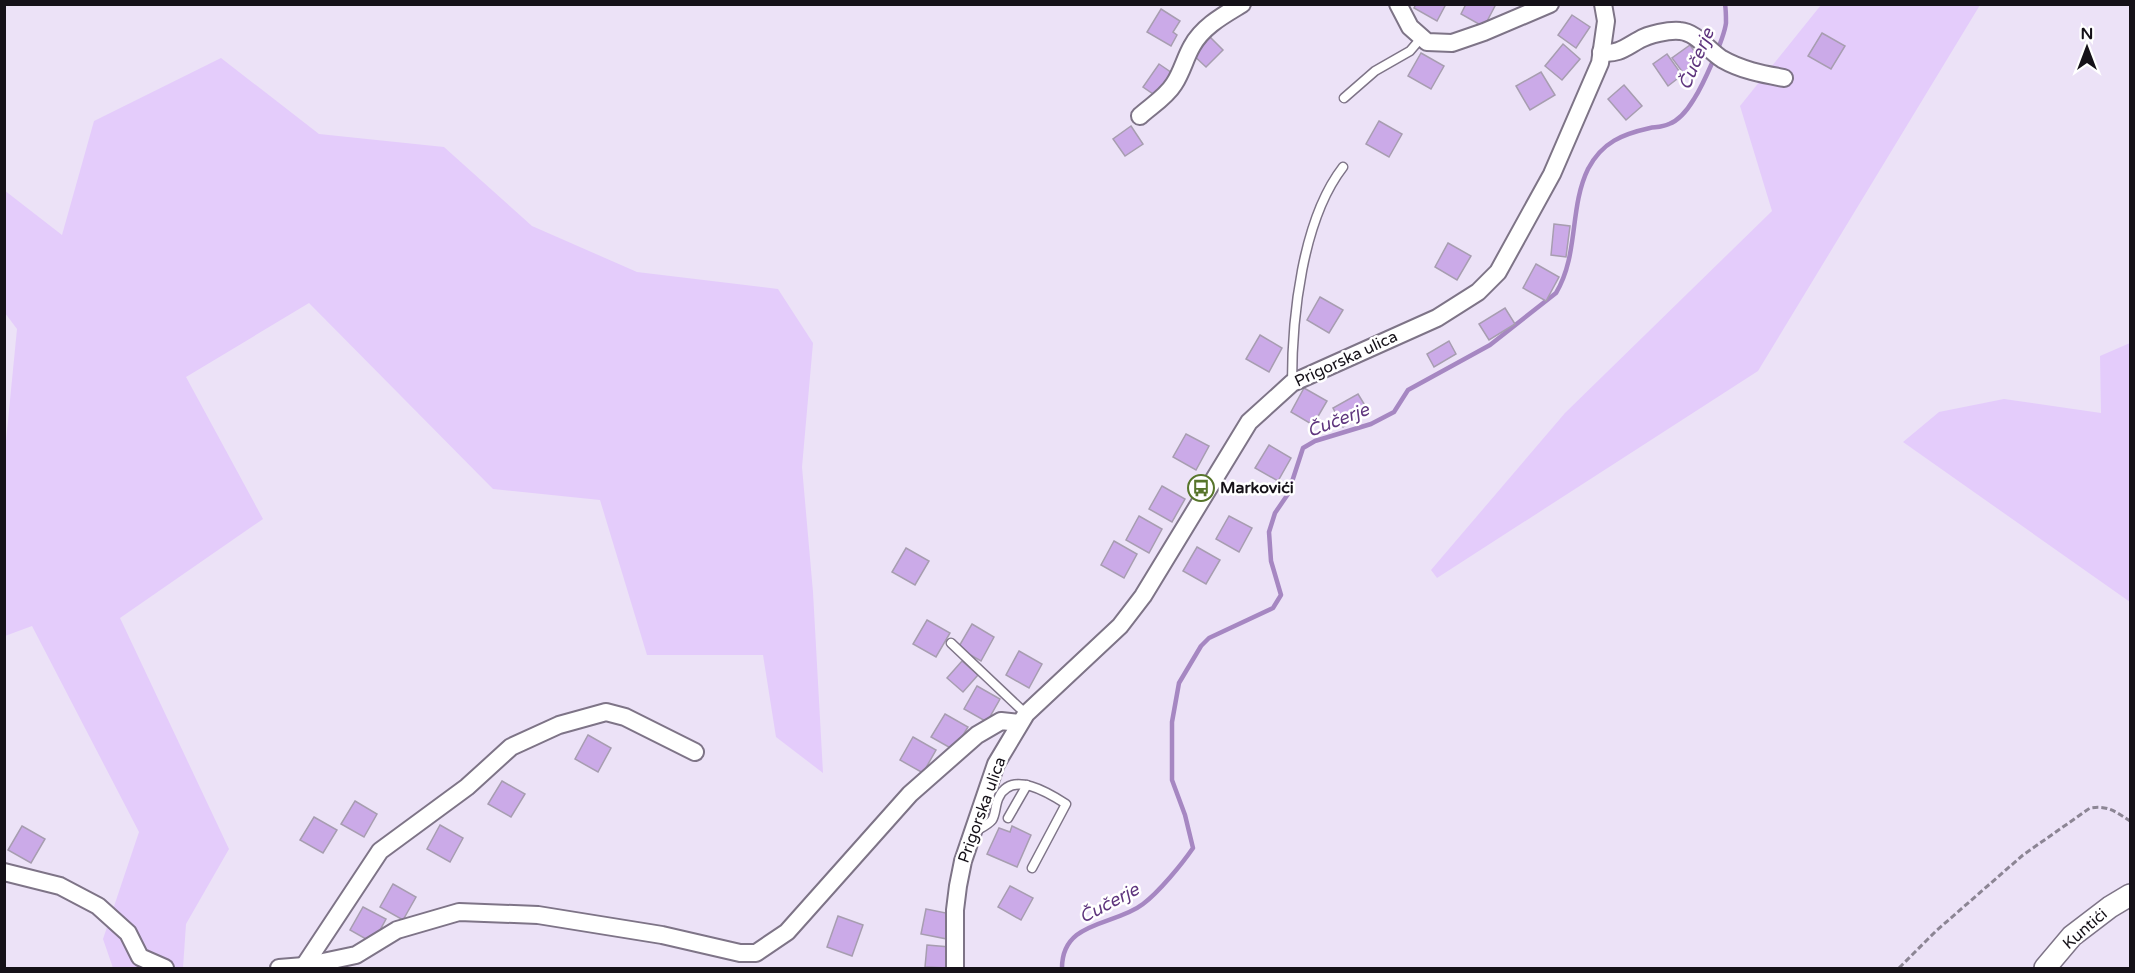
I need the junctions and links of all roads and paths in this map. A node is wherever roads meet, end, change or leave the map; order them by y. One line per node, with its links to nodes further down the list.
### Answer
1 (1242, 4): 9 (street)
2 (1398, 4): 5 (street)
3 (1550, 4): 5 (street)
4 (1603, 4): 6 (street, Prigorska ulica)
5 (1422, 38): 8 (lane)
6 (1602, 52): 7 (street); 11 (street, Prigorska ulica)
7 (1784, 78)
8 (1344, 98)
9 (1140, 116)
10 (1343, 167): 11 (lane)
11 (1292, 383): 13 (street, Prigorska ulica)
12 (951, 643): 13 (lane)
13 (1022, 718): 18 (street, Prigorska ulica); 22 (street)
14 (695, 752): 22 (street)
15 (1027, 785): 16 (lane); 18 (lane); 19 (lane)
16 (1008, 818)
17 (2130, 821): 26 (path)
18 (974, 833): 25 (street, Prigorska ulica)
19 (1032, 868)
20 (4, 872): 23 (street)
21 (2130, 895): 27 (street, Kuntići)
22 (304, 966): 24 (street)
23 (165, 969)
24 (279, 969)
25 (955, 969)
26 (1899, 969)
27 (2045, 969)

